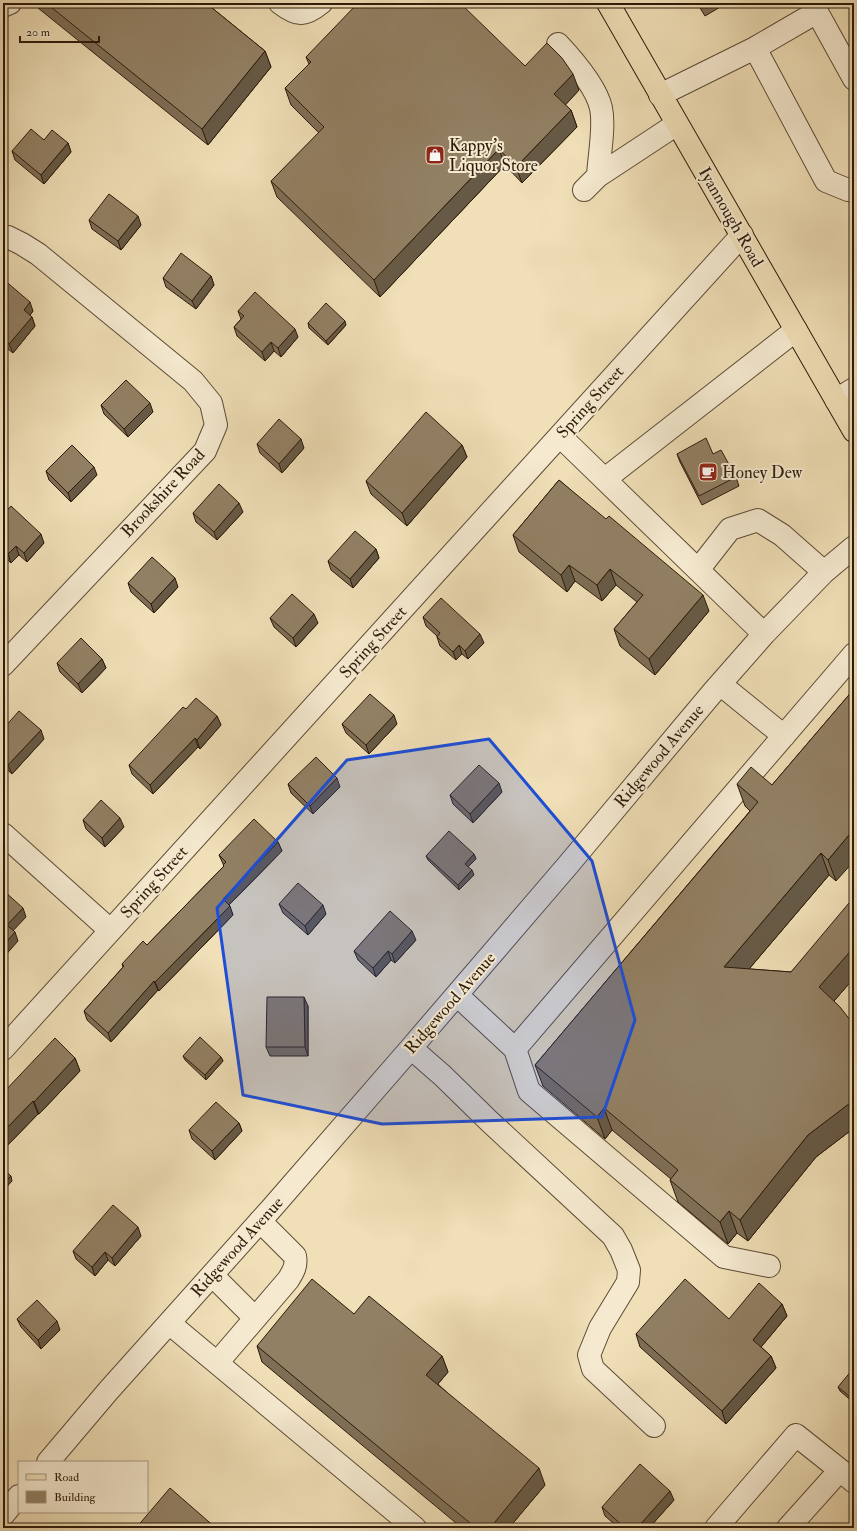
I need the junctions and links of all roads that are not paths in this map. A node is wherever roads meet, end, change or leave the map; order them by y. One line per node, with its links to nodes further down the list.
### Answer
1 (10, 3): 5 (street)
2 (280, 3): 3 (street)
3 (321, 3)
4 (608, 3): 10 (main road, Iyannough Road)
5 (3, 6)
6 (825, 7): 8 (street); 9 (street)
7 (558, 44): 11 (street)
8 (755, 48): 10 (street); 12 (street)
9 (854, 79)
10 (660, 95): 11 (main road, Iyannough Road)
11 (676, 124): 13 (main road, Iyannough Road)
12 (854, 191)
13 (742, 235): 15 (main road, Iyannough Road); 19 (street, Spring Street)
14 (3, 239): 26 (street, Brookshire Road)
15 (796, 330): 17 (main road, Iyannough Road); 20 (street)
16 (854, 388): 17 (street)
17 (836, 400): 18 (main road, Iyannough Road)
18 (854, 431)
19 (560, 436): 20 (street); 30 (street, Spring Street)
20 (605, 479): 22 (street)
21 (854, 548): 23 (street, Ridgewood Avenue)
22 (698, 570): 23 (street); 24 (street)
23 (824, 572): 24 (street, Ridgewood Avenue)
24 (764, 634): 27 (street, Ridgewood Avenue)
25 (854, 654): 28 (street)
26 (3, 665)
27 (720, 684): 28 (street); 31 (street, Ridgewood Avenue)
28 (784, 736): 34 (street)
29 (3, 834): 30 (street)
30 (110, 930): 33 (street, Spring Street)
31 (457, 995): 32 (street, Ridgewood Avenue); 34 (street)
32 (411, 1048): 35 (street, Ridgewood Avenue); 41 (street)
33 (3, 1049)
34 (515, 1049): 36 (street)
35 (260, 1221): 37 (street, Ridgewood Avenue); 38 (street)
36 (769, 1266)
37 (212, 1275): 38 (street); 39 (street, Ridgewood Avenue)
38 (255, 1318): 40 (street)
39 (169, 1323): 40 (street); 42 (street, Ridgewood Avenue)
40 (217, 1364): 46 (street)
41 (654, 1426)
42 (49, 1461)
43 (847, 1476): 47 (street); 48 (street)
44 (18, 1497): 45 (street)
45 (3, 1515)
46 (415, 1528)
47 (716, 1528)
48 (788, 1528)

